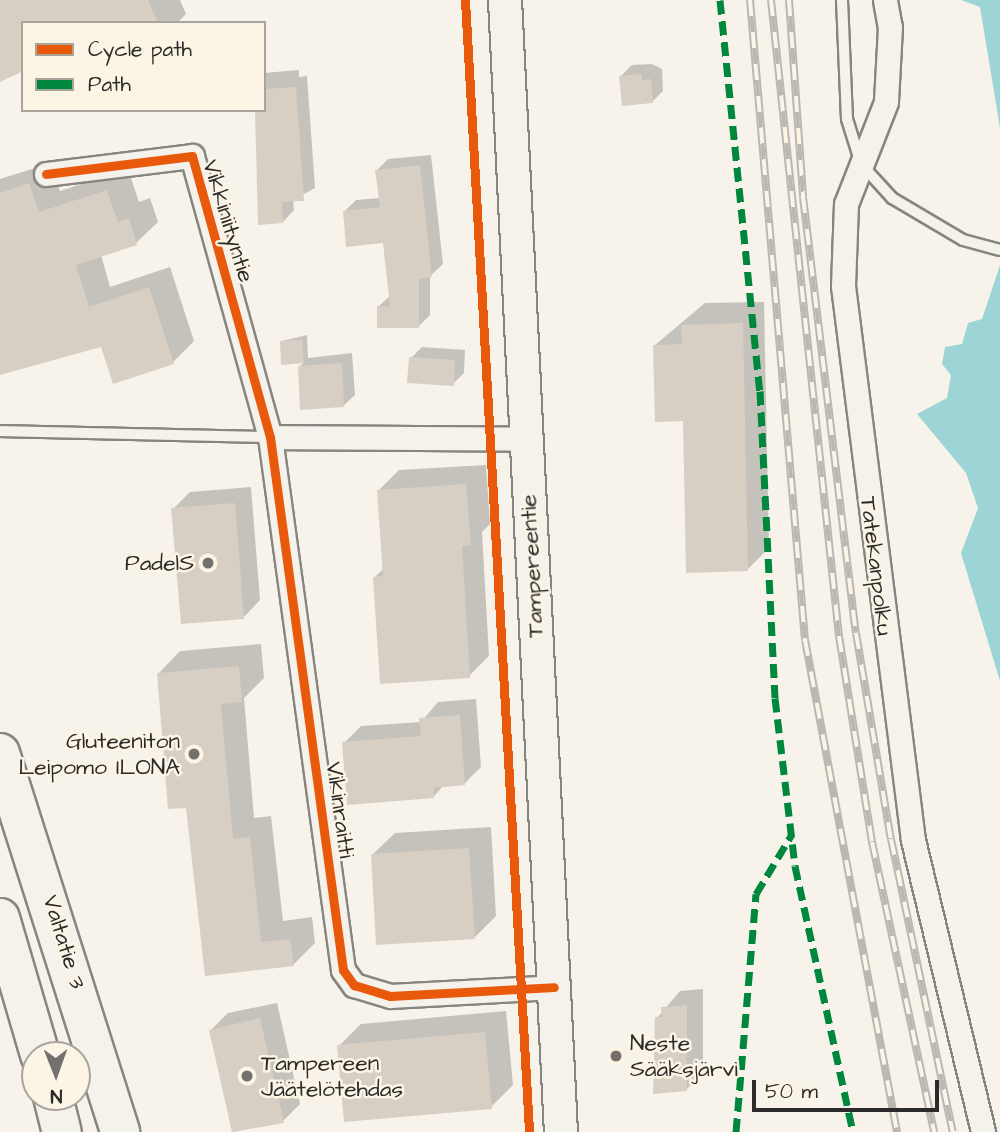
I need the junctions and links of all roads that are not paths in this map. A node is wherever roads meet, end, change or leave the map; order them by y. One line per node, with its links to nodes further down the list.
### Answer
1 (505, 0): 9 (main road, Tampereentie)
2 (842, 0): 4 (lane)
3 (885, 0): 4 (street, Tatekanpolku)
4 (861, 164): 6 (lane); 18 (street, Tatekanpolku)
5 (46, 174): 8 (street, Vikkiniityntie)
6 (1000, 250)
7 (0, 431): 8 (lane)
8 (270, 437): 9 (street); 12 (street, Vikinraitti)
9 (526, 439): 12 (main road, Tampereentie)
10 (0, 753): 16 (highway, Valtatie 3)
11 (0, 918): 13 (highway)
12 (554, 987): 17 (main road, Tampereentie)
13 (36, 1041)
14 (57, 1111): 15 (highway)
15 (62, 1132)
16 (120, 1132)
17 (561, 1132)
18 (983, 1132)

